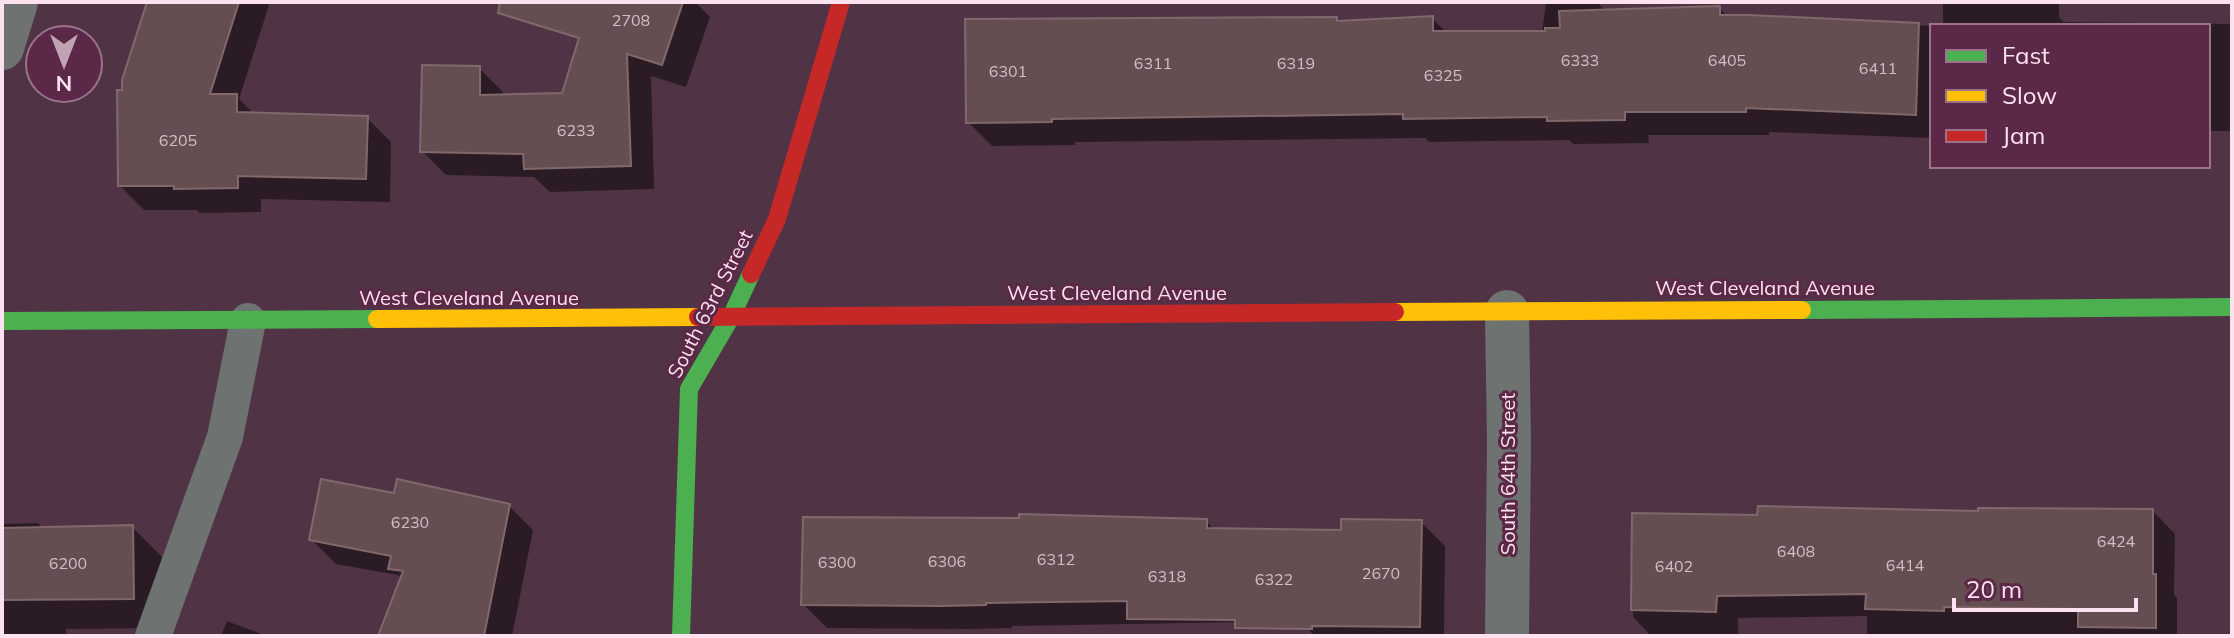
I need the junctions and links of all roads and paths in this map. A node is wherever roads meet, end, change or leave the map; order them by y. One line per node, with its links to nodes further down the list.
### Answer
1 (16, 2): 3 (street)
2 (841, 2): 6 (street, South 63rd Street)
3 (2, 48)
4 (2232, 307): 5 (street, West Cleveland Avenue)
5 (1507, 312): 6 (street, West Cleveland Avenue); 11 (street, South 64th Street)
6 (731, 317): 8 (street, West Cleveland Avenue); 10 (street, South 63rd Street)
7 (2, 321): 8 (street, West Cleveland Avenue)
8 (248, 321): 9 (lane)
9 (153, 636)
10 (681, 636)
11 (1507, 636)

